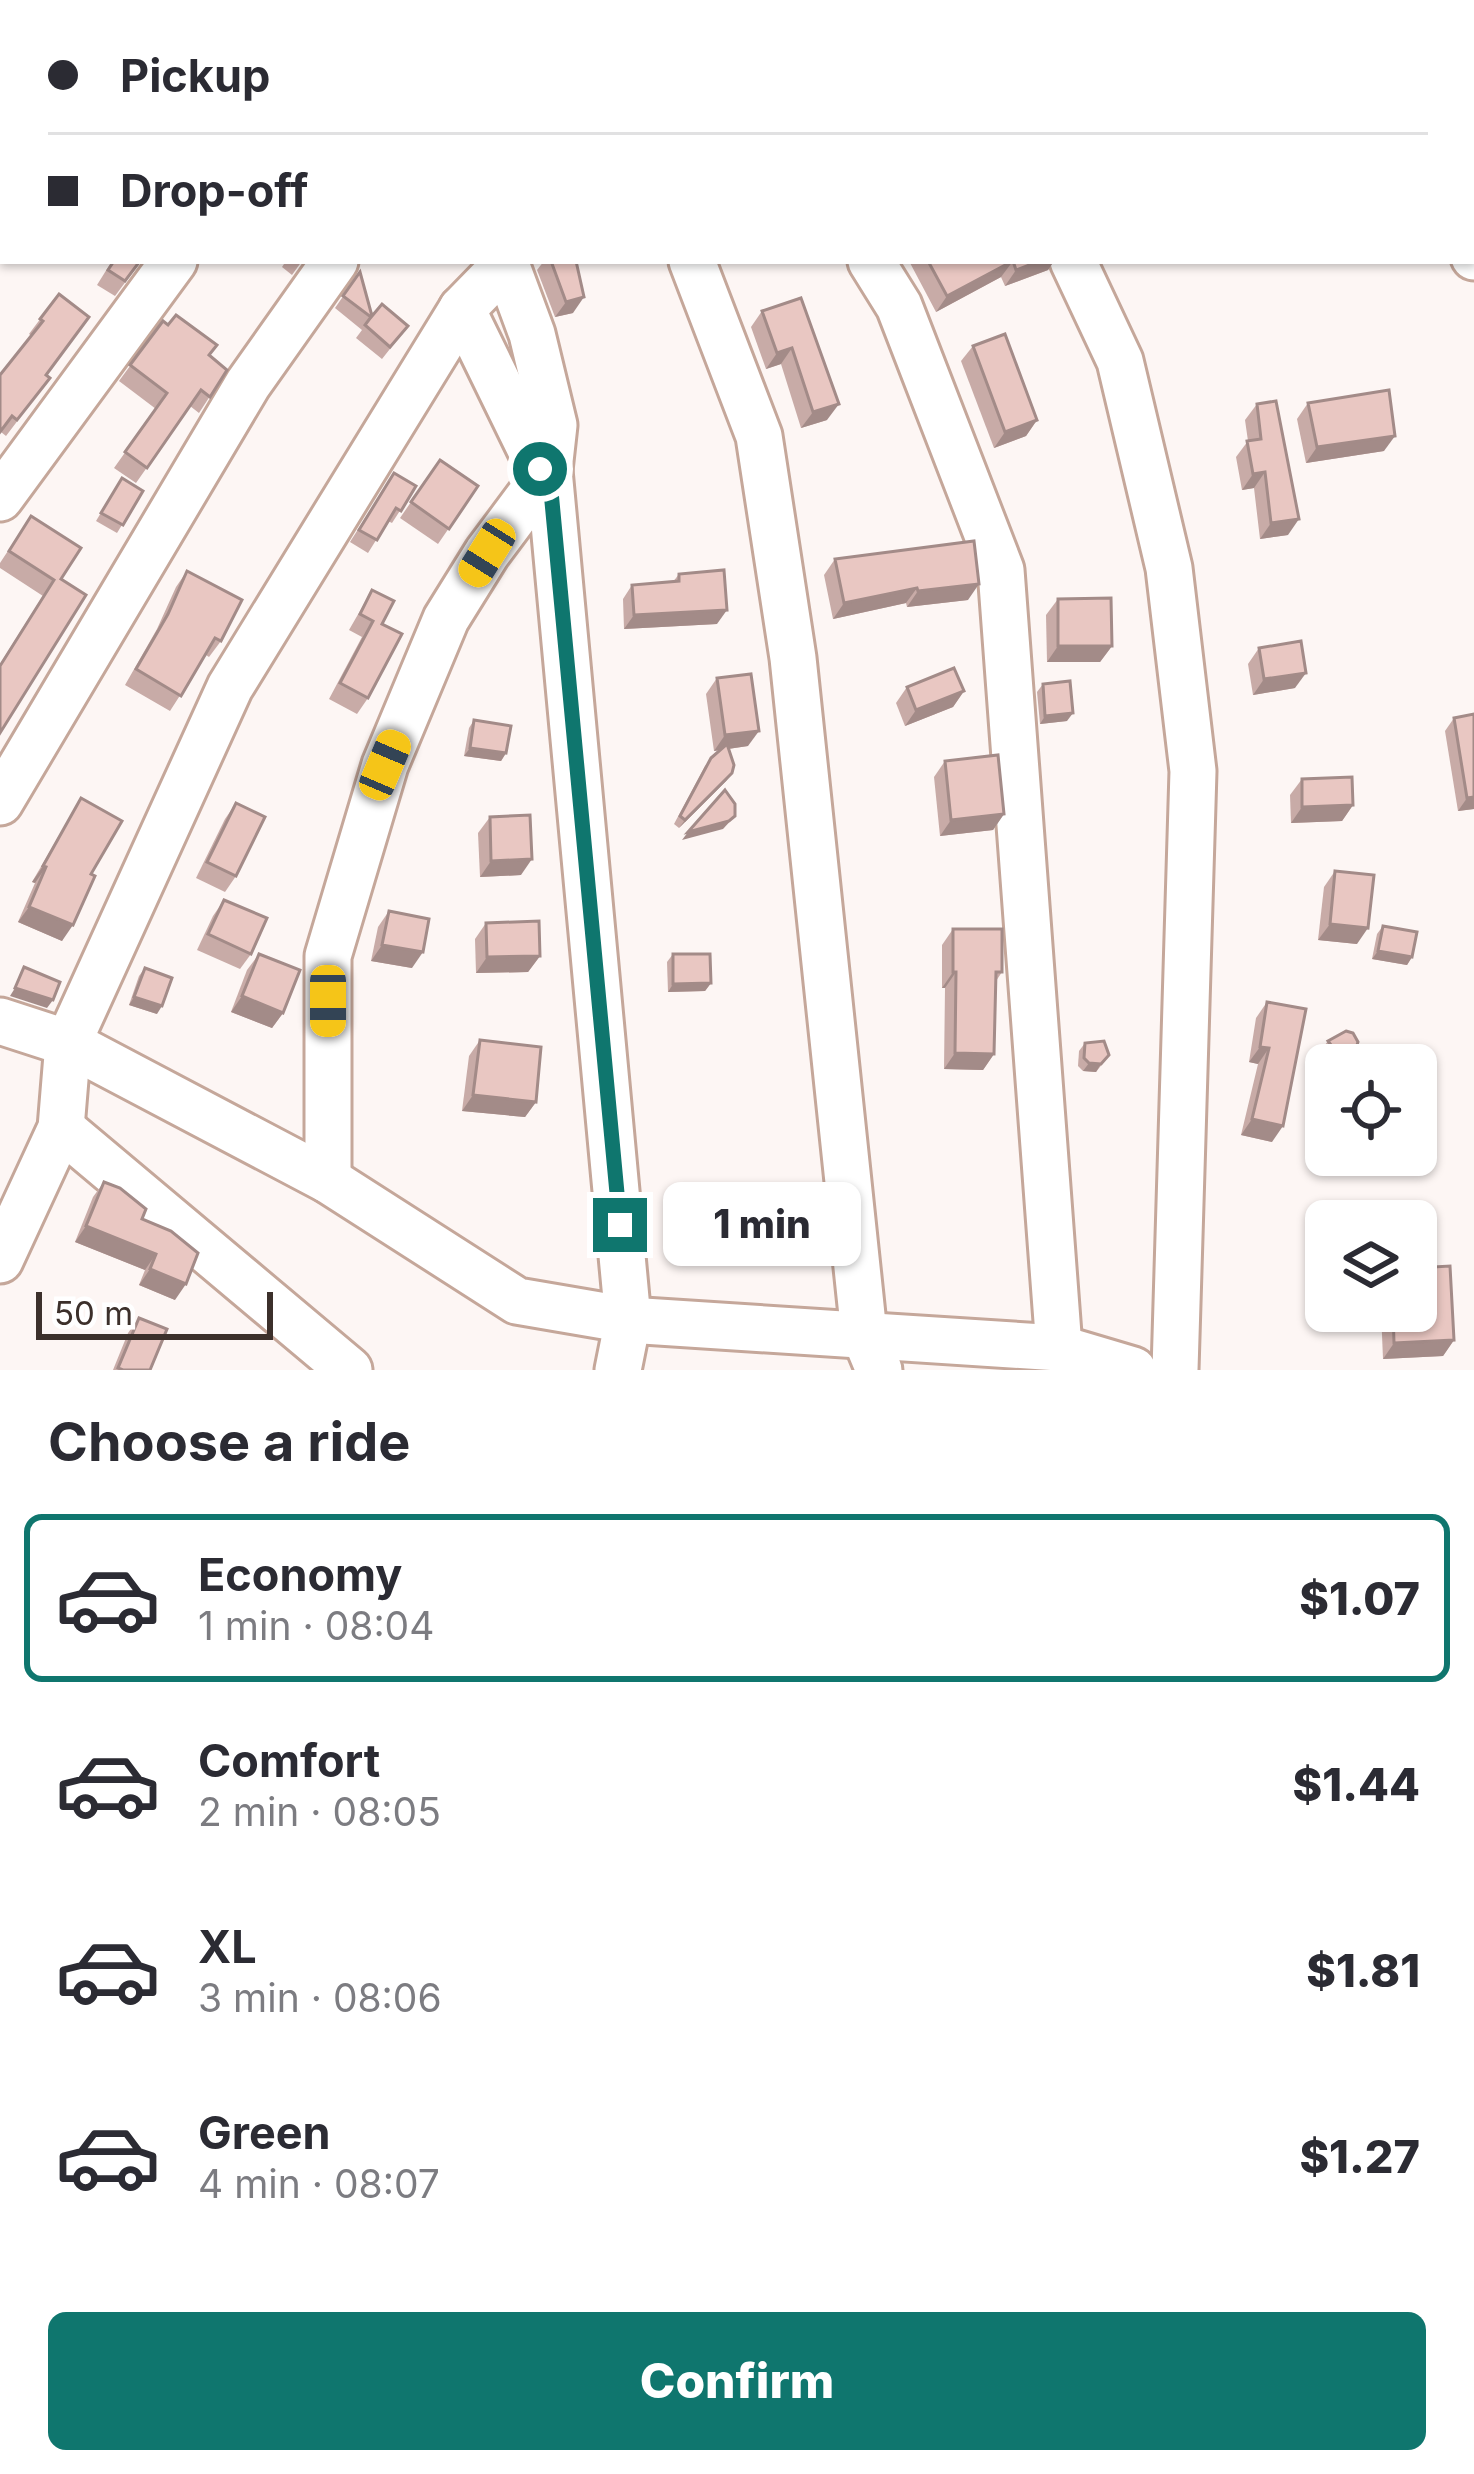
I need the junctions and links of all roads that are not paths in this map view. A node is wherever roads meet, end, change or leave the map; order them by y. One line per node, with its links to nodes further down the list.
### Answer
1 (172, 264): 10 (street)
2 (333, 264): 11 (street)
3 (502, 264): 8 (street)
4 (504, 264): 9 (street)
5 (693, 264): 19 (street)
6 (874, 264): 18 (street)
7 (1074, 264): 23 (street)
8 (462, 309): 9 (street); 13 (street)
9 (549, 470): 15 (street); 17 (street)
10 (0, 498)
11 (0, 802)
12 (0, 1021): 13 (street)
13 (68, 1043): 14 (street); 15 (street)
14 (61, 1128): 16 (street); 20 (street)
15 (328, 1180): 17 (street)
16 (0, 1260)
17 (628, 1319): 19 (street); 21 (street)
18 (1059, 1348): 19 (street); 22 (street)
19 (872, 1352)
20 (349, 1370)
21 (618, 1370)
22 (1133, 1370)
23 (1175, 1370)

